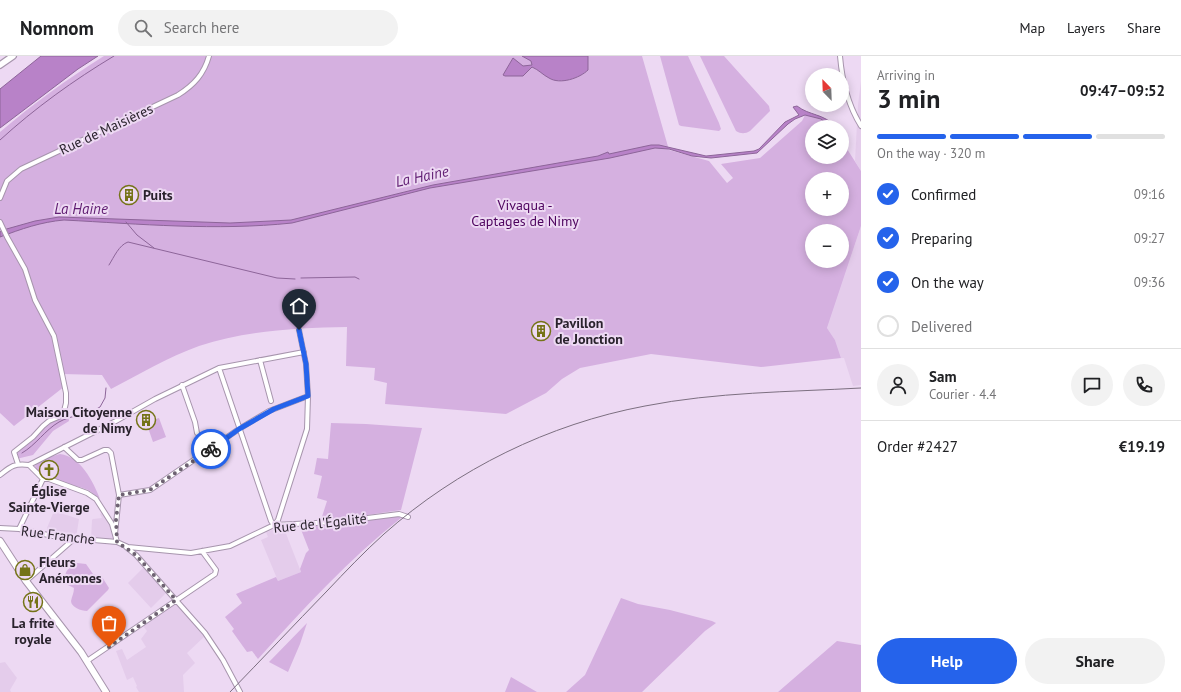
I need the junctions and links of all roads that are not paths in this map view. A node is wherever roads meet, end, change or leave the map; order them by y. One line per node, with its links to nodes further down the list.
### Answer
1 (13, 56): 4 (main road)
2 (209, 56): 6 (street, Rue de Maisières)
3 (840, 56): 5 (street)
4 (0, 65)
5 (861, 126)
6 (0, 198)
7 (0, 222): 18 (street)
8 (299, 330): 9 (street)
9 (304, 352): 10 (street); 13 (street)
10 (260, 360): 11 (street); 14 (street)
11 (219, 368): 12 (street); 15 (street)
12 (182, 385): 16 (street); 17 (street)
13 (308, 396): 15 (street); 24 (street)
14 (271, 401)
15 (239, 429): 22 (street); 24 (street)
16 (197, 433)
17 (64, 447): 19 (street); 22 (street)
18 (17, 461): 19 (street); 20 (street)
19 (29, 465): 21 (street)
20 (0, 475)
21 (43, 479): 26 (street); 27 (street)
22 (119, 495): 27 (street)
23 (408, 517): 24 (street, Rue de l'Égalité)
24 (274, 526): 31 (street, Rue de l'Égalité)
25 (0, 528): 26 (street, Rue Franche)
26 (19, 530): 28 (street, Rue Franche)
27 (116, 534): 30 (street)
28 (75, 538): 30 (street, Rue Franche); 32 (street)
29 (0, 541): 32 (main road)
30 (117, 542): 31 (street, Rue de l'Égalité); 33 (street)
31 (202, 551): 33 (street)
32 (26, 581): 34 (main road)
33 (176, 600): 34 (street); 36 (street)
34 (87, 661): 35 (main road)
35 (106, 692)
36 (240, 692)

